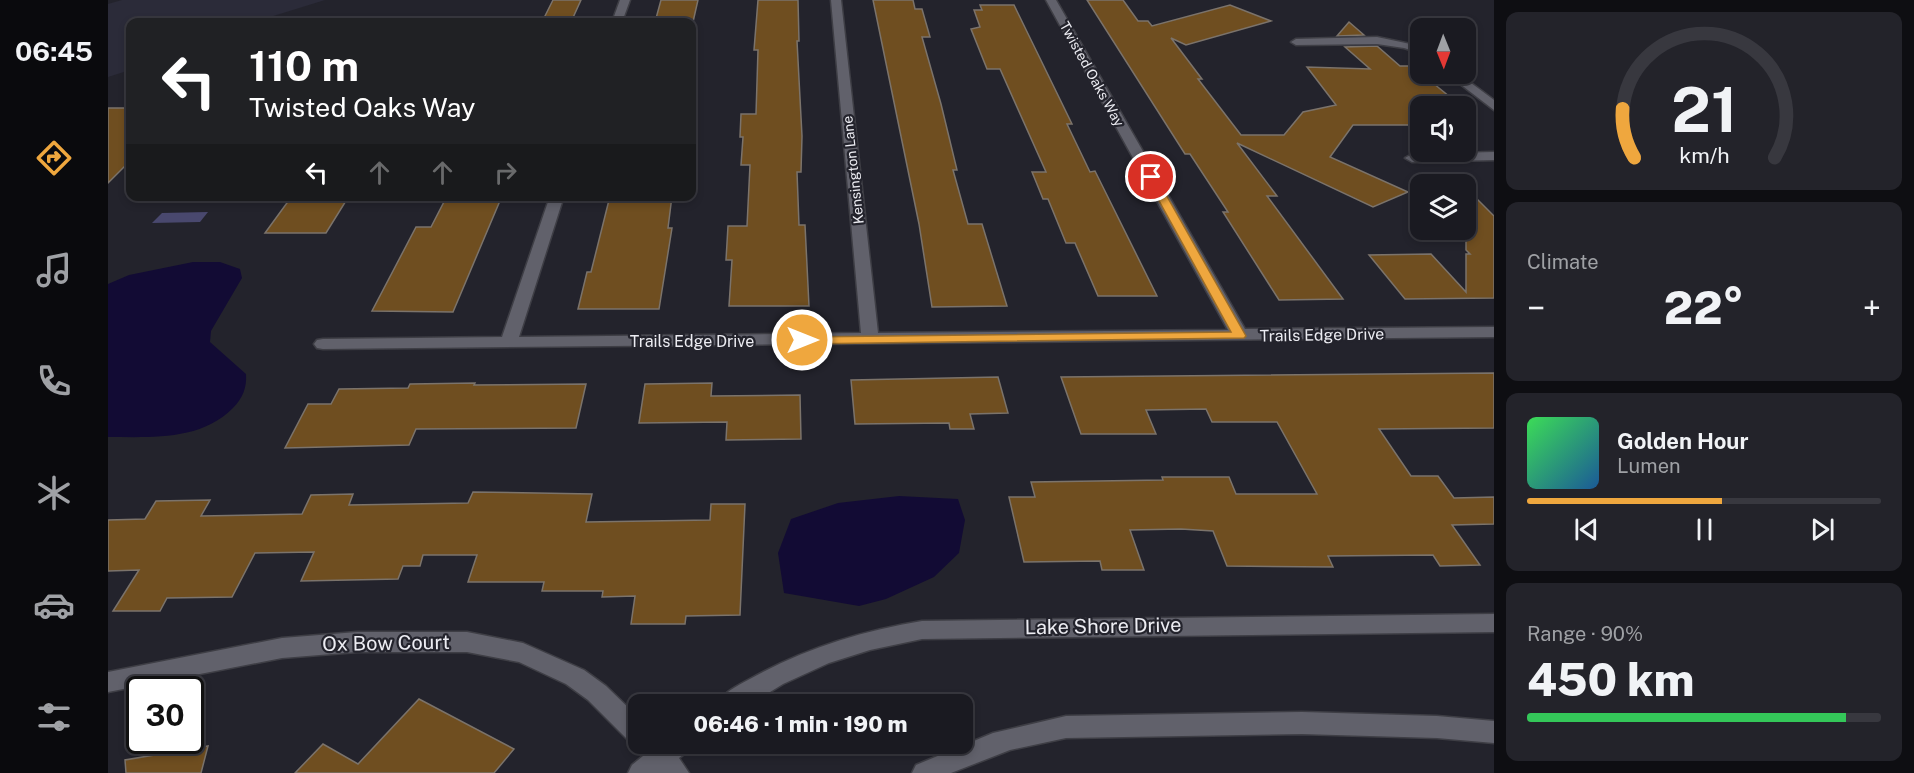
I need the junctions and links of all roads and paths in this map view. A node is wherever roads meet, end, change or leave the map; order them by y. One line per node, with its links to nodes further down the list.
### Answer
1 (625, 0): 4 (street)
2 (836, 0): 14 (street, Kensington Lane)
3 (1051, 0): 13 (street, Twisted Oaks Way)
4 (618, 18)
5 (1296, 42): 6 (street)
6 (1410, 46)
7 (1465, 84): 8 (street)
8 (1494, 106)
9 (1476, 156): 10 (street)
10 (1494, 156)
11 (556, 201): 15 (street)
12 (1494, 333): 13 (street, Trails Edge Drive)
13 (1240, 336): 14 (street, Trails Edge Drive)
14 (870, 340): 15 (street, Trails Edge Drive)
15 (508, 343): 16 (street, Trails Edge Drive)
16 (322, 344)
17 (1494, 623): 19 (street, Lake Shore Drive)
18 (108, 682): 20 (street, Ox Bow Court)
19 (746, 694)
20 (628, 723)
21 (1494, 732): 22 (street)
22 (925, 773)

